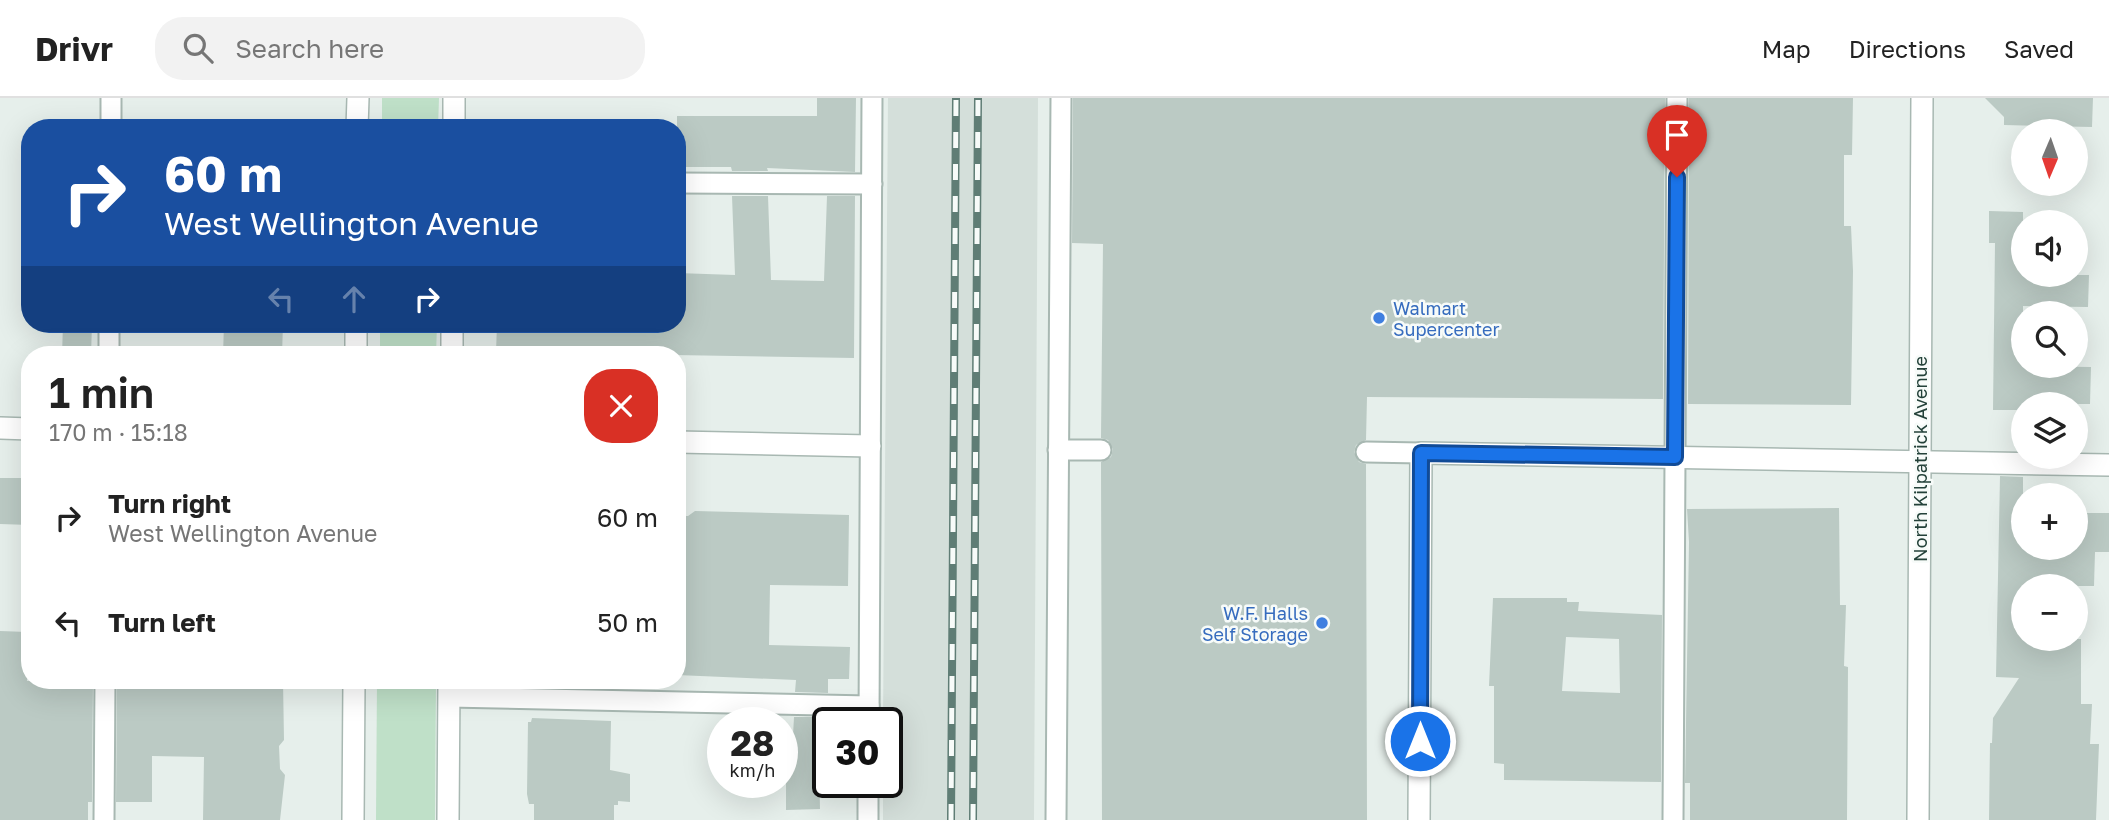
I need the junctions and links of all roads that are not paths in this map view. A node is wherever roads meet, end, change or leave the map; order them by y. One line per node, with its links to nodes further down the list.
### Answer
1 (111, 98): 8 (lane)
2 (358, 98): 9 (street)
3 (454, 98): 10 (street)
4 (872, 98): 12 (lane)
5 (1061, 98): 17 (lane)
6 (1677, 98): 21 (lane)
7 (1922, 98): 22 (street, North Kilpatrick Avenue)
8 (111, 119)
9 (358, 119)
10 (454, 119)
11 (686, 183): 12 (lane)
12 (872, 184): 16 (lane)
13 (0, 428): 14 (street)
14 (21, 429)
15 (686, 442): 16 (street)
16 (870, 446): 27 (lane)
17 (1058, 450): 18 (lane); 34 (lane)
18 (1101, 450)
19 (1366, 452): 20 (lane)
20 (1421, 453): 21 (street); 35 (street)
21 (1675, 457): 22 (street); 36 (lane)
22 (1920, 461): 23 (street); 37 (street, North Kilpatrick Avenue)
23 (2109, 465)
24 (105, 689): 30 (lane)
25 (354, 689): 31 (street)
26 (449, 689): 28 (lane); 32 (street)
27 (869, 707)
28 (812, 711)
29 (868, 798): 33 (lane)
30 (104, 820)
31 (353, 820)
32 (448, 820)
33 (868, 820)
34 (1056, 820)
35 (1419, 820)
36 (1673, 820)
37 (1919, 820)

